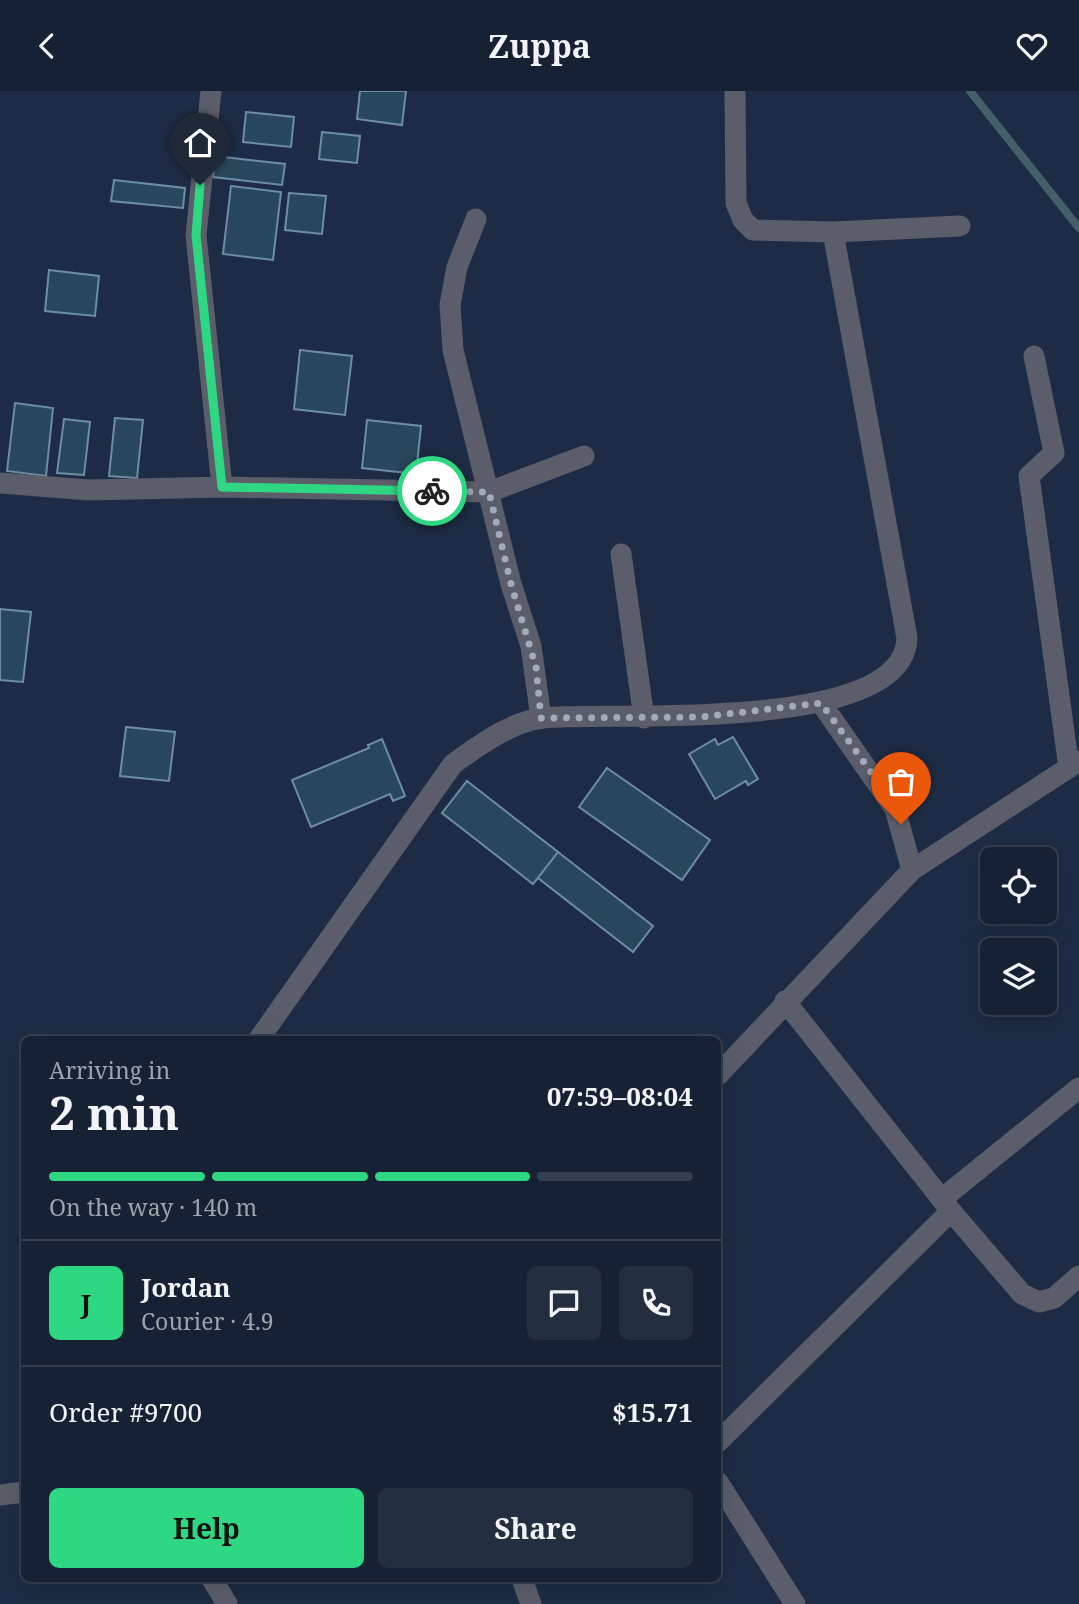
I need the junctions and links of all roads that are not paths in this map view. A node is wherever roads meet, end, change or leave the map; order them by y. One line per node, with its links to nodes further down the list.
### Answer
1 (211, 91): 9 (street)
2 (735, 91): 5 (street)
3 (476, 219): 10 (street)
4 (960, 226): 5 (street)
5 (833, 232): 12 (street)
6 (1034, 356): 15 (street)
7 (584, 456): 10 (street)
8 (0, 482): 9 (street)
9 (222, 487): 10 (street)
10 (489, 492): 13 (street)
11 (621, 554): 14 (street)
12 (821, 703): 14 (street); 16 (street)
13 (541, 718): 14 (street); 18 (street)
14 (644, 718)
15 (1074, 765): 16 (street)
16 (912, 870): 17 (street)
17 (785, 1001): 19 (street); 21 (street)
18 (261, 1036)
19 (721, 1072)
20 (1079, 1089): 21 (street)
21 (947, 1205): 22 (street); 23 (street)
22 (1079, 1276)
23 (721, 1439)
24 (721, 1487): 31 (street)
25 (21, 1492): 26 (street)
26 (0, 1495)
27 (214, 1582): 29 (street)
28 (523, 1582): 30 (street)
29 (228, 1604)
30 (531, 1604)
31 (795, 1604)

